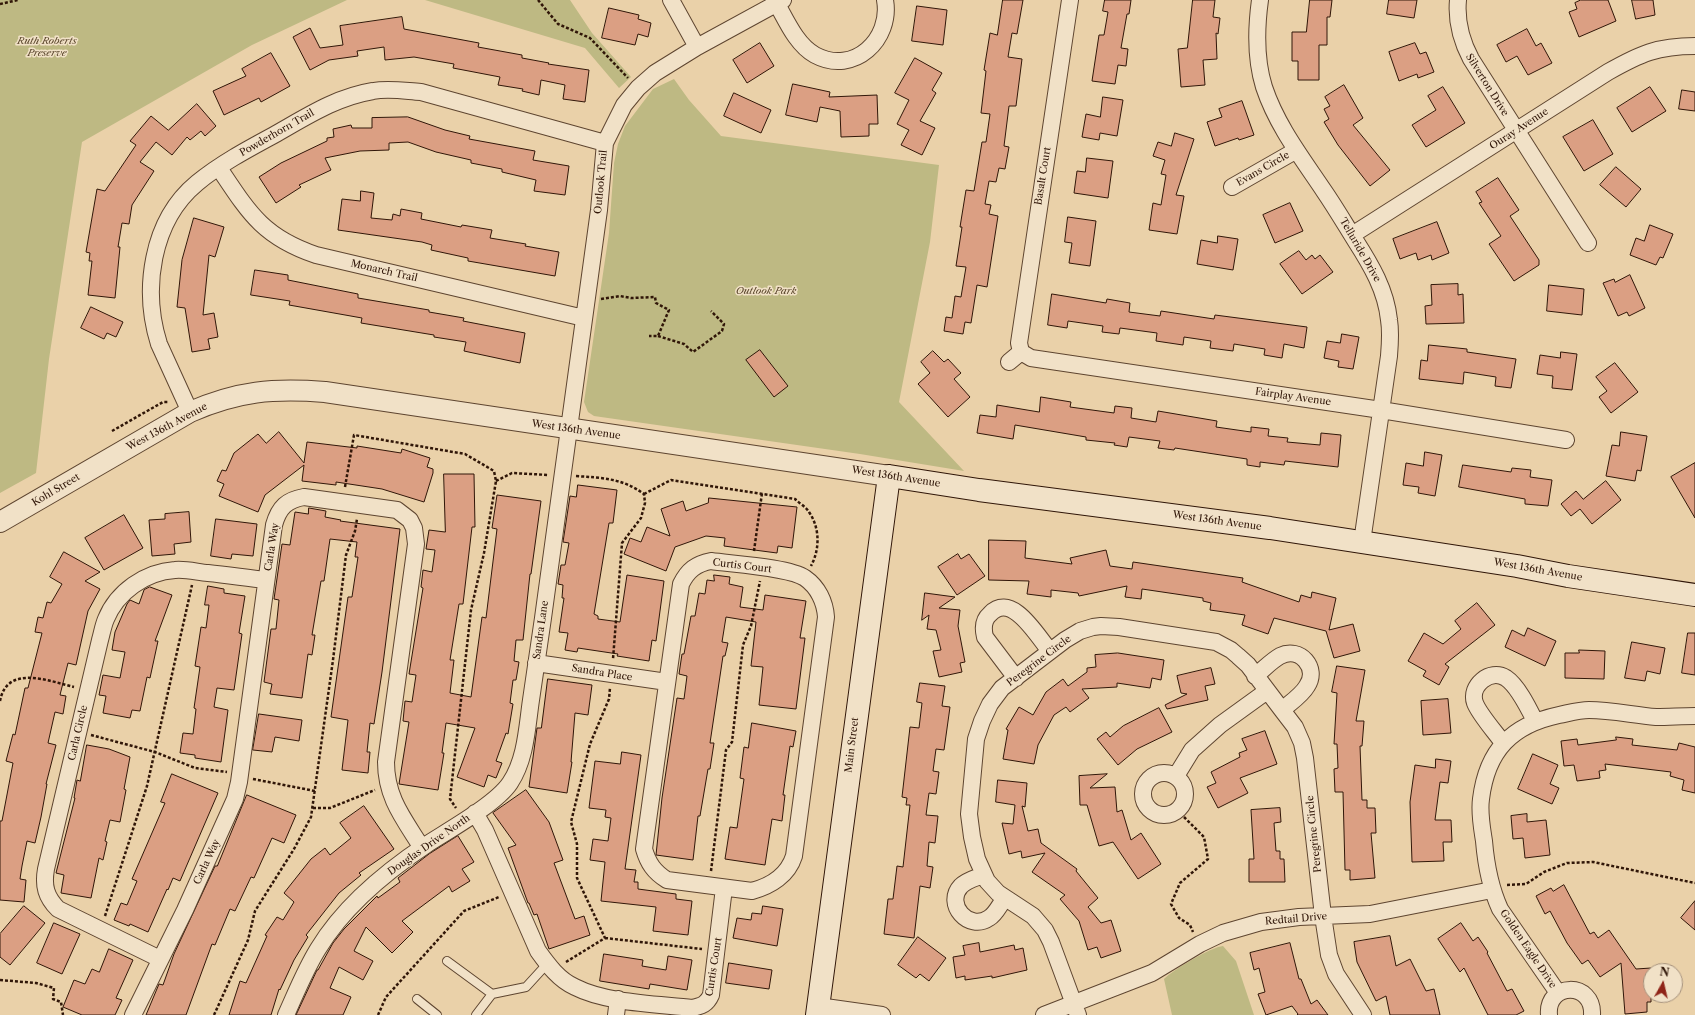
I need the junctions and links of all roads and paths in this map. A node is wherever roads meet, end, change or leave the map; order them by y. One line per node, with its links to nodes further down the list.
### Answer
1 (18, 0): 9 (path)
2 (538, 0): 12 (path)
3 (671, 0): 11 (street)
4 (885, 0): 8 (street)
5 (1070, 0): 25 (street, Basalt Court)
6 (1260, 0): 15 (street, Telluride Drive)
7 (1458, 0): 13 (street, Silverton Drive)
8 (780, 2): 11 (street, Outlook Trail)
9 (0, 4)
10 (1695, 46): 13 (street, Ouray Avenue)
11 (696, 47): 12 (street, Outlook Trail)
12 (638, 88): 14 (street, Outlook Trail)
13 (1516, 131): 18 (street, Ouray Avenue); 19 (street, Silverton Drive)
14 (605, 143): 16 (street, Powderhorn Trail); 20 (street, Outlook Trail)
15 (1295, 151): 17 (street, Evans Circle); 18 (street, Telluride Drive)
16 (219, 168): 22 (street, Monarch Trail); 28 (street, Powderhorn Trail)
17 (1232, 187)
18 (1352, 235): 27 (street, Telluride Drive)
19 (1588, 243)
20 (586, 302): 22 (street, Outlook Trail); 24 (path)
21 (711, 311): 24 (path)
22 (584, 318): 29 (street, Outlook Trail)
23 (650, 336): 24 (path)
24 (658, 336)
25 (1015, 357): 27 (street, Fairplay Avenue)
26 (168, 402): 30 (path)
27 (1381, 410): 31 (street, Fairplay Avenue); 40 (street, Telluride Drive)
28 (190, 412): 29 (street, West 136th Avenue); 32 (street, West 136th Avenue)
29 (568, 429): 33 (street, Sandra Lane); 34 (street, West 136th Avenue)
30 (112, 431)
31 (1566, 440)
32 (111, 458): 39 (street, Kohl Street)
33 (562, 476): 35 (path); 37 (path); 47 (street, Sandra Lane)
34 (889, 476): 40 (main road, West 136th Avenue); 89 (main road, Main Street)
35 (496, 481): 38 (path); 66 (path)
36 (762, 493): 37 (path); 41 (path); 43 (path)
37 (644, 494): 48 (path)
38 (358, 504): 44 (street, Carla Way); 63 (street, Carla Way); 64 (path)
39 (0, 522)
40 (1362, 542): 45 (main road, West 136th Avenue)
41 (763, 568): 43 (street, Curtis Court); 51 (street, Curtis Court); 71 (path)
42 (195, 571): 44 (street, Carla Circle); 52 (street, Carla Circle); 60 (path)
43 (804, 578): 71 (street, Curtis Court)
44 (266, 580): 62 (street, Carla Way)
45 (1695, 595)
46 (1050, 651): 49 (street, Peregrine Circle); 50 (street, Peregrine Circle); 50 (street)
47 (536, 663): 48 (street, Sandra Place); 66 (street, Sandra Lane)
48 (612, 674): 51 (street, Sandra Place); 78 (path)
49 (1256, 676): 53 (street, Peregrine Circle); 55 (street)
50 (1016, 678): 69 (street, Peregrine Circle)
51 (667, 682): 71 (street, Curtis Court)
52 (88, 691): 54 (path); 58 (street, Carla Circle)
53 (1267, 691): 55 (street, Peregrine Circle); 61 (street)
54 (0, 701)
55 (1282, 710): 75 (street, Peregrine Circle)
56 (1695, 716): 57 (street, Golden Eagle Drive)
57 (1535, 721): 59 (street, Golden Eagle Drive); 59 (street)
58 (78, 732): 60 (path); 76 (street, Carla Circle)
59 (1503, 744): 72 (street, Golden Eagle Drive)
60 (155, 752): 62 (path); 76 (path)
61 (1176, 776)
62 (240, 777): 64 (path); 80 (street, Carla Way)
63 (388, 785): 65 (path); 68 (street, Carla Way)
64 (315, 791): 65 (path)
65 (313, 808): 92 (path)
66 (469, 817): 68 (street, Douglas Drive North); 73 (street, Douglas Drive North)
67 (1184, 817): 77 (path)
68 (422, 848): 93 (street, Douglas Drive North)
69 (983, 874): 74 (street, Peregrine Circle); 74 (street)
70 (1695, 883): 72 (path)
71 (717, 887): 79 (street, Curtis Court)
72 (1499, 888): 75 (street, Redtail Drive); 84 (street, Golden Eagle Drive)
73 (512, 892): 82 (street, Douglas Drive North); 94 (path)
74 (1005, 898): 88 (street, Peregrine Circle)
75 (1323, 916): 88 (street, Redtail Drive); 100 (street, Peregrine Circle)
76 (101, 930): 80 (street, Carla Circle)
77 (1195, 936)
78 (605, 938): 79 (path); 82 (path)
79 (717, 951): 87 (street, Curtis Court)
80 (160, 959): 91 (street, Carla Way)
81 (447, 961): 85 (lane)
82 (550, 967): 85 (lane); 87 (street, Douglas Drive North)
83 (0, 980): 90 (path)
84 (1558, 993): 101 (street, Golden Eagle Drive); 102 (street, Golden Eagle Drive)
85 (492, 994): 96 (lane)
86 (417, 999): 95 (lane)
87 (618, 999): 97 (street)
88 (1076, 1009): 99 (street, Redtail Drive)
89 (817, 1010): 98 (street)
90 (63, 1015)
91 (133, 1015)
92 (214, 1015)
93 (286, 1015)
94 (378, 1015)
95 (437, 1015)
96 (476, 1015)
97 (616, 1015)
98 (882, 1015)
99 (1044, 1015)
100 (1363, 1015)
101 (1550, 1015)
102 (1592, 1015)

